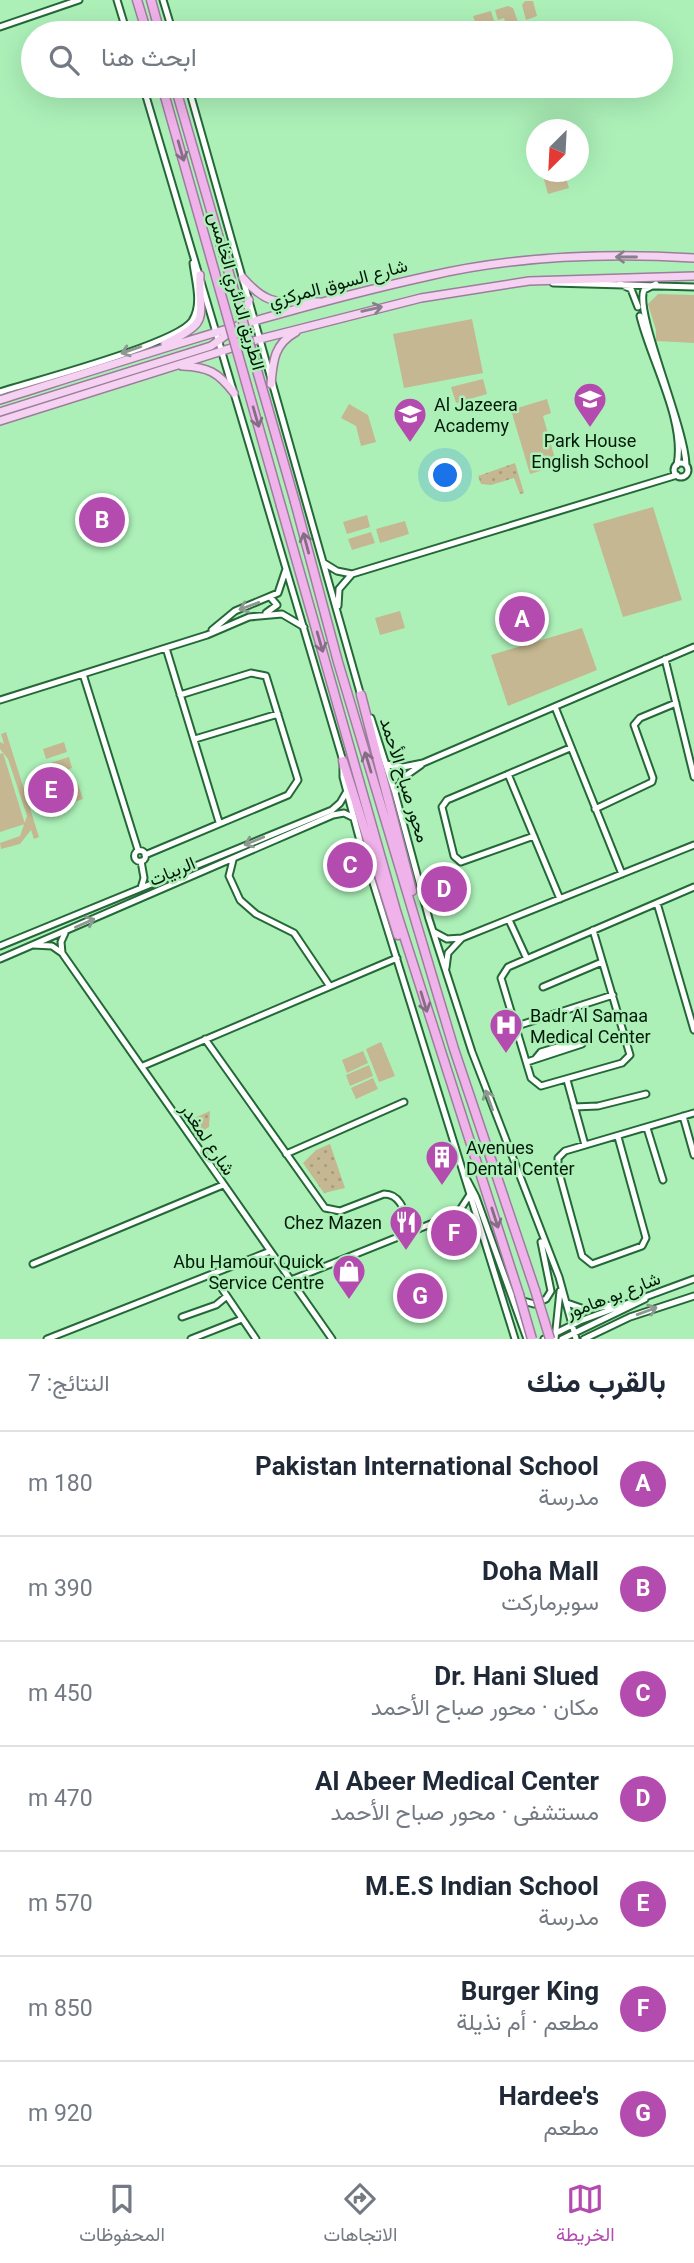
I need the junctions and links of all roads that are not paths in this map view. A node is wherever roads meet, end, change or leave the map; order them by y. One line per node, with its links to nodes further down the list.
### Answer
1 (79, 0): 10 (street)
2 (137, 0): 7 (highway)
3 (151, 0): 8 (highway)
4 (163, 0): 9 (street)
5 (116, 1): 6 (street)
6 (123, 21)
7 (143, 21)
8 (157, 21)
9 (169, 21)
10 (0, 27)
11 (147, 98): 15 (street, الطريق الدائري الخامس)
12 (165, 98): 100 (highway, الطريق الدائري الخامس, one-way to 100, bridge)
13 (178, 98): 45 (highway, الطريق الدائري الخامس, bridge)
14 (191, 98): 19 (street, الطريق الدائري الخامس)
15 (192, 249): 17 (street, الطريق الدائري الخامس); 36 (street, one-way to 36)
16 (694, 258): 25 (main road, شارع السوق المركزي, one-way to 25)
17 (200, 275): 29 (street, الطريق الدائري الخامس); 33 (main road)
18 (694, 276): 20 (main road, شارع السوق المركزي)
19 (243, 278): 24 (street, الطريق الدائري الخامس); 25 (main road)
20 (528, 281): 21 (street, شارع السوق المركزي); 28 (main road, شارع السوق المركزي, one-way to 20)
21 (620, 284): 22 (street, شارع السوق المركزي); 42 (street)
22 (656, 284): 23 (street, شارع السوق المركزي); 41 (street)
23 (694, 287)
24 (249, 300): 26 (street, الطريق الدائري الخامس); 27 (main road)
25 (328, 302): 26 (main road, شارع السوق المركزي)
26 (255, 321): 27 (main road, شارع السوق المركزي); 30 (street, الطريق الدائري الخامس)
27 (239, 326): 29 (main road, شارع السوق المركزي); 31 (main road)
28 (306, 327): 30 (main road, شارع السوق المركزي); 35 (main road)
29 (216, 331): 31 (street, الطريق الدائري الخامس); 33 (main road, شارع السوق المركزي)
30 (260, 339): 32 (main road, شارع السوق المركزي); 35 (street, الطريق الدائري الخامس)
31 (219, 342): 32 (street, الطريق الدائري الخامس); 39 (main road)
32 (222, 351): 34 (main road, شارع السوق المركزي); 37 (street, الطريق الدائري الخامس)
33 (145, 354): 38 (main road, شارع السوق المركزي)
34 (178, 366): 37 (main road); 40 (main road, شارع السوق المركزي)
35 (271, 384): 46 (street, محور صباح الأحمد)
36 (0, 391)
37 (234, 393): 47 (street)
38 (0, 400)
39 (0, 412)
40 (0, 421)
41 (686, 465): 42 (street); 43 (street)
42 (676, 470): 43 (street); 48 (street)
43 (688, 472): 44 (street)
44 (694, 478)
45 (295, 502): 88 (highway, محور صباح الأحمد, one-way to 45)
46 (324, 563): 48 (street); 50 (street, محور صباح الأحمد)
47 (287, 568): 49 (street); 52 (street)
48 (352, 574): 50 (street)
49 (271, 598): 51 (street); 53 (street, one-way to 53)
50 (338, 612): 59 (street, محور صباح الأحمد)
51 (264, 614): 52 (street); 53 (street)
52 (304, 627): 66 (street)
53 (200, 636): 55 (street)
54 (694, 647): 56 (street)
55 (166, 648): 57 (street); 58 (street)
56 (665, 659): 61 (street); 62 (street)
57 (83, 674): 60 (street); 78 (street)
58 (180, 695): 63 (street); 64 (street)
59 (361, 695): 68 (street, محور صباح الأحمد); 88 (highway)
60 (0, 700)
61 (676, 703): 70 (street); 73 (street)
62 (555, 707): 65 (street); 67 (street)
63 (278, 715): 64 (street); 75 (street)
64 (195, 739): 75 (street)
65 (570, 748): 69 (street); 73 (street)
66 (343, 761): 71 (street); 100 (highway)
67 (423, 763): 68 (street); 72 (street)
68 (386, 764): 72 (street, محور صباح الأحمد)
69 (508, 774): 76 (street); 76 (street)
70 (694, 777)
71 (347, 791): 74 (street); 84 (street, الربيات, one-way to 84)
72 (395, 793): 91 (street, محور صباح الأحمد)
73 (595, 809): 81 (street)
74 (354, 818): 79 (street, الربيات); 96 (street)
75 (219, 822): 78 (street)
76 (534, 836): 85 (street)
77 (694, 845): 81 (street)
78 (143, 858): 84 (street)
79 (233, 860): 80 (street, الربيات); 82 (street)
80 (213, 868): 82 (street); 90 (street, الربيات, one-way to 80)
81 (622, 874): 85 (street)
82 (229, 876): 102 (street)
83 (694, 887): 86 (street)
84 (141, 888): 94 (street, الربيات)
85 (560, 899): 87 (street)
86 (657, 903): 89 (street); 106 (street)
87 (509, 920): 92 (street); 97 (street)
88 (416, 921): 147 (highway, محور صباح الأحمد, bridge)
89 (593, 930): 97 (street); 99 (street)
90 (66, 932): 93 (street, الربيات); 95 (street)
91 (434, 932): 92 (street); 101 (street, محور صباح الأحمد)
92 (462, 938): 101 (street)
93 (33, 945): 95 (street); 98 (street, الربيات)
94 (0, 946)
95 (62, 953): 110 (street, شارع لمغدر)
96 (397, 958): 102 (street); 122 (street)
97 (527, 958): 105 (street)
98 (0, 959)
99 (603, 962): 103 (street); 104 (street)
100 (412, 964): 154 (highway, one-way to 154, bridge)
101 (446, 972): 128 (street, محور صباح الأحمد, one-way to 101)
102 (329, 985): 107 (street)
103 (543, 987)
104 (613, 995): 105 (street); 111 (street)
105 (517, 1026): 109 (street)
106 (694, 1030)
107 (205, 1039): 110 (street); 120 (street)
108 (559, 1050): 109 (street)
109 (527, 1062): 111 (street)
110 (143, 1066): 124 (street, شارع لمغدر)
111 (567, 1080): 114 (street)
112 (646, 1094): 114 (street)
113 (404, 1102): 120 (street)
114 (574, 1107): 119 (street)
115 (694, 1113): 116 (street)
116 (683, 1116): 117 (street); 121 (street)
117 (647, 1128): 118 (street); 123 (street)
118 (618, 1137): 119 (street); 119 (street)
119 (585, 1145)
120 (286, 1154): 129 (street)
121 (694, 1155)
122 (462, 1171): 125 (street); 136 (street)
123 (663, 1180)
124 (223, 1185): 130 (street, شارع لمغدر); 131 (street)
125 (469, 1196): 126 (street); 127 (street)
126 (458, 1213): 127 (street); 129 (street)
127 (476, 1218): 143 (street)
128 (538, 1227): 133 (street, محور صباح الأحمد); 136 (street)
129 (410, 1231): 135 (street)
130 (268, 1252): 132 (street); 135 (street, شارع لمغدر)
131 (33, 1264)
132 (212, 1274): 138 (street); 148 (street)
133 (559, 1277): 140 (street, محور صباح الأحمد); 147 (street)
134 (694, 1279): 137 (street, شارع بو هامور)
135 (290, 1280): 151 (street, شارع لمغدر)
136 (508, 1288): 154 (street)
137 (650, 1294): 140 (street); 144 (street, شارع بو هامور); 146 (street)
138 (227, 1296): 141 (street); 142 (street)
139 (694, 1296): 145 (street, شارع بو هامور, one-way to 139)
140 (567, 1303): 144 (street, محور صباح الأحمد)
141 (182, 1317)
142 (242, 1319): 149 (street); 150 (street)
143 (510, 1322): 152 (street); 153 (street)
144 (572, 1325): 146 (street, محور صباح الأحمد); 147 (street, شارع بو هامور)
145 (601, 1329): 157 (street, شارع بو هامور); 158 (street)
146 (575, 1336): 156 (street)
147 (554, 1337): 155 (street, شارع بو هامور)
148 (47, 1339)
149 (191, 1339)
150 (256, 1339)
151 (332, 1339)
152 (509, 1339)
153 (515, 1339)
154 (530, 1339)
155 (544, 1339)
156 (562, 1339)
157 (584, 1339)
158 (595, 1339)

